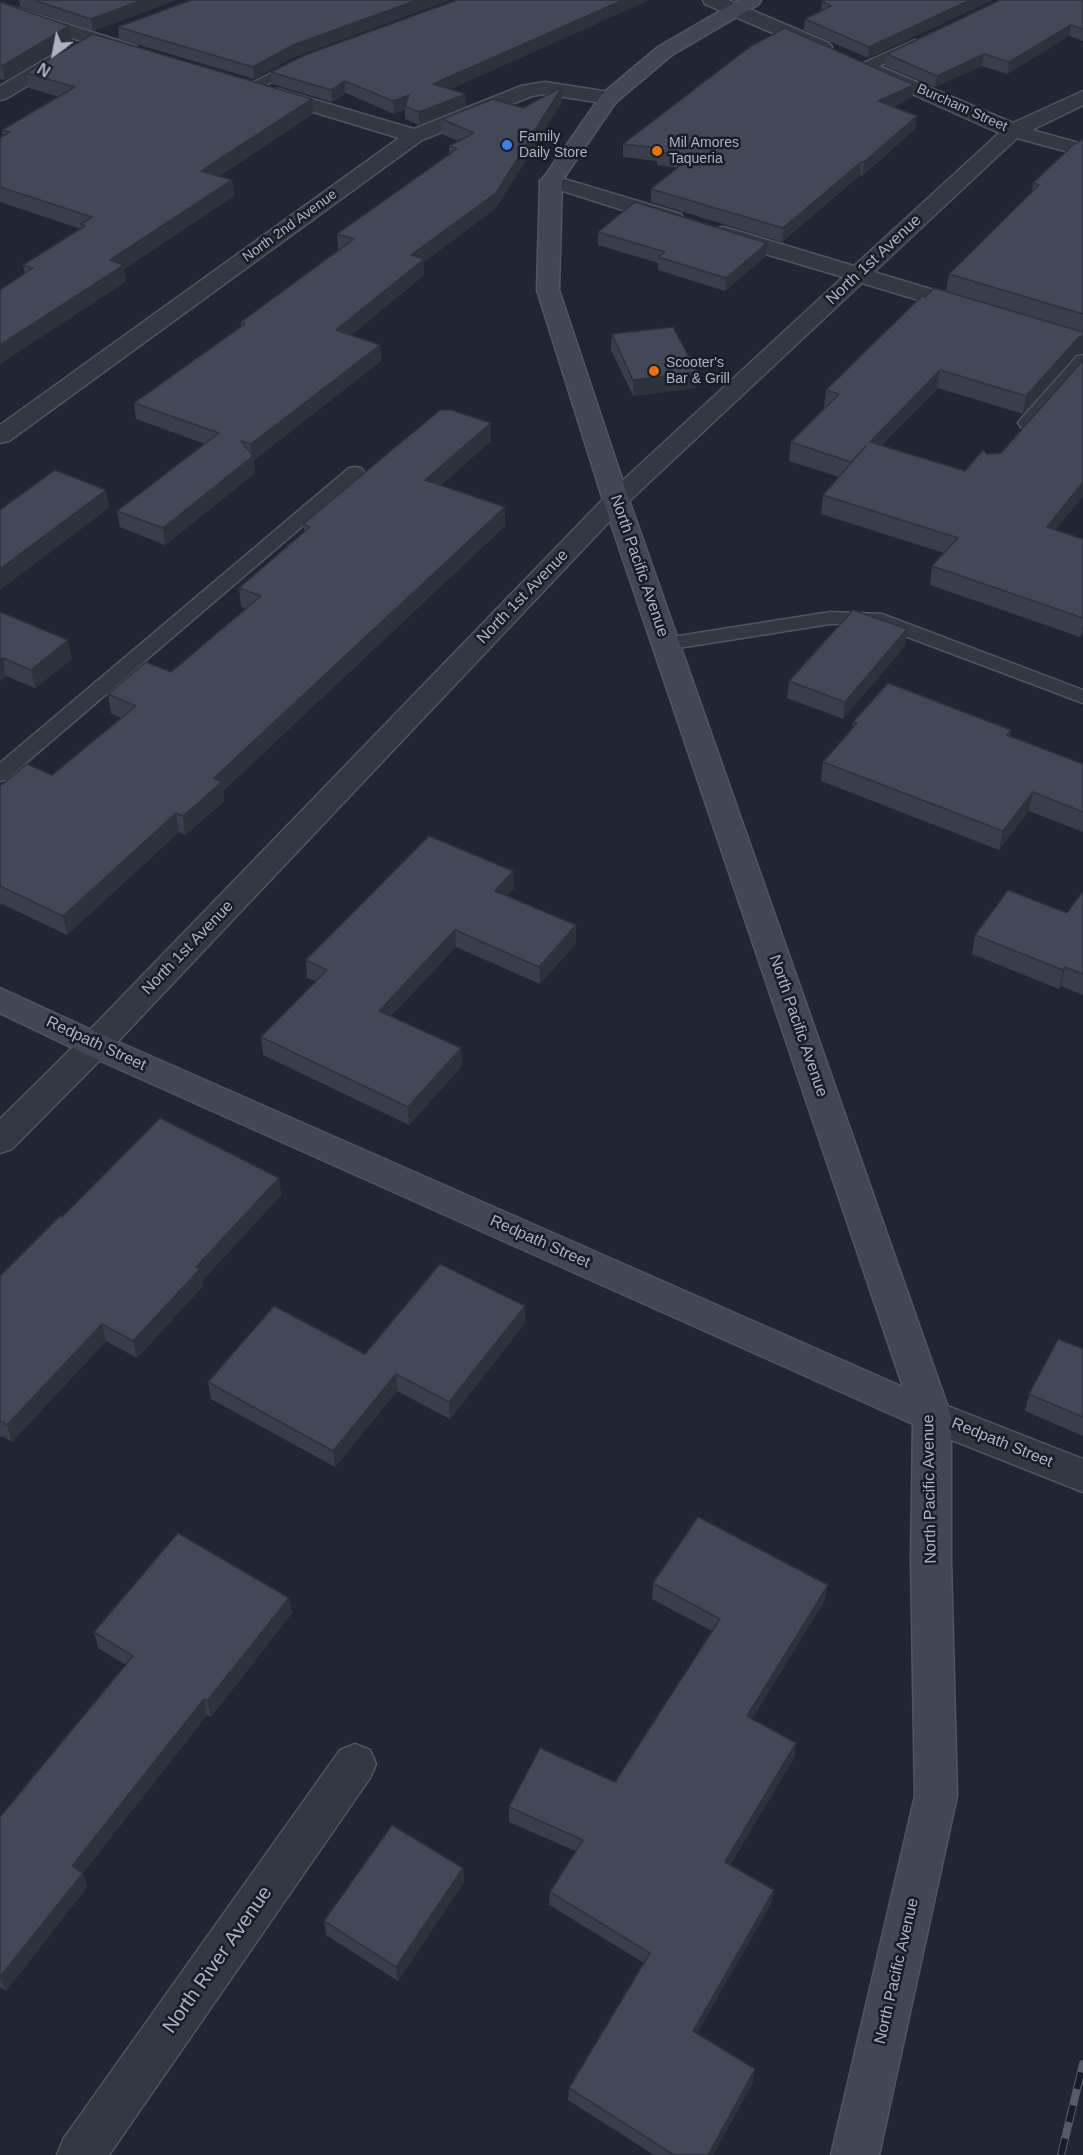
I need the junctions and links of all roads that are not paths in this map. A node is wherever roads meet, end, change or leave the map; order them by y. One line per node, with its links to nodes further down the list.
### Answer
1 (732, 3): 8 (street, Burcham Street); 13 (street)
2 (0, 9): 5 (street)
3 (124, 28): 5 (street)
4 (927, 38): 8 (lane)
5 (93, 39): 6 (street); 11 (street)
6 (149, 56)
7 (311, 58): 10 (lane)
8 (854, 61): 14 (street, Burcham Street)
9 (228, 80): 10 (street)
10 (251, 87): 15 (street)
11 (0, 94)
12 (1083, 97): 14 (street, North 1st Avenue)
13 (609, 98): 15 (street, North 2nd Avenue); 17 (street)
14 (1013, 131): 16 (street, Burcham Street); 18 (street, North 1st Avenue)
15 (416, 136): 21 (street, North 2nd Avenue)
16 (1083, 150)
17 (551, 182): 18 (street); 24 (street, North Pacific Avenue)
18 (858, 275): 19 (street); 24 (street, North 1st Avenue)
19 (994, 315)
20 (1083, 360): 22 (lane)
21 (0, 436)
22 (1013, 440)
23 (355, 472): 27 (lane)
24 (616, 500): 25 (street, North Pacific Avenue); 29 (street, North 1st Avenue)
25 (666, 644): 26 (lane); 31 (street, North Pacific Avenue)
26 (1083, 697)
27 (0, 774)
28 (0, 999): 29 (street, Redpath Street)
29 (95, 1045): 30 (street, North 1st Avenue); 31 (street, Redpath Street)
30 (0, 1140)
31 (932, 1416): 32 (street, Redpath Street); 35 (street, North Pacific Avenue)
32 (1083, 1476)
33 (354, 1764): 34 (street, North River Avenue)
34 (81, 2155)
35 (855, 2155)

